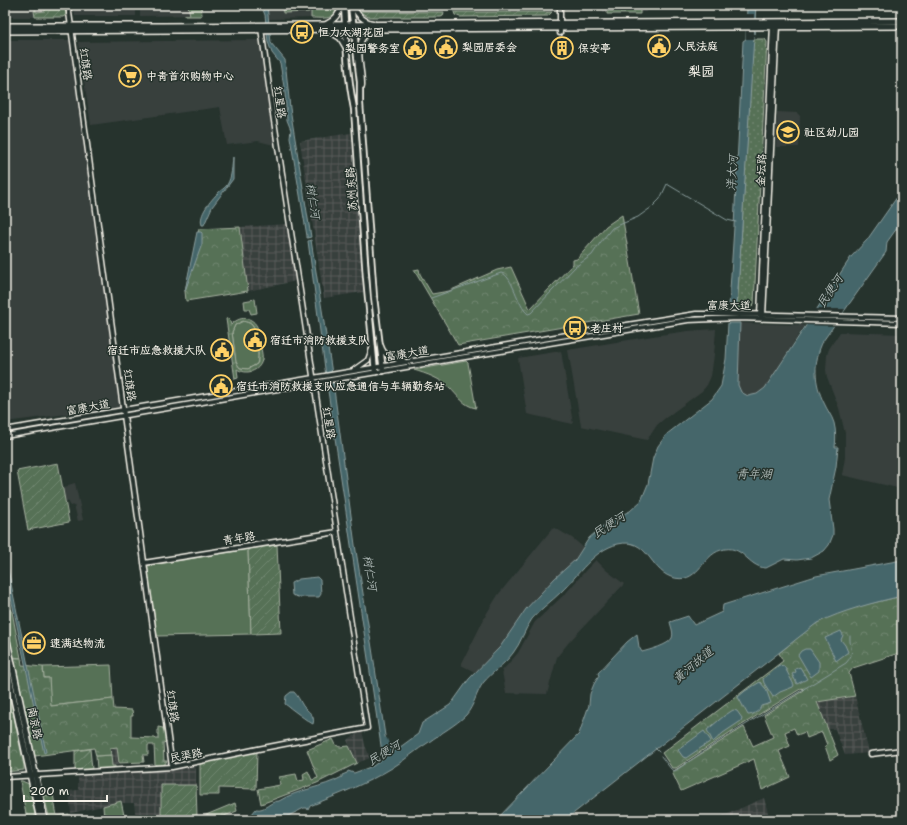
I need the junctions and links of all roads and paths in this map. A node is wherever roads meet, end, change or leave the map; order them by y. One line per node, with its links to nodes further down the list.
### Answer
1 (68, 5): 14 (street, 红旗路)
2 (343, 5): 3 (street); 11 (street); 12 (main road, 苏州东路)
3 (352, 5): 8 (street); 13 (main road, 苏州东路)
4 (560, 5): 15 (street)
5 (902, 21): 6 (main road)
6 (775, 24): 9 (main road); 15 (main road); 19 (street, 金坛路)
7 (5, 26): 14 (main road)
8 (375, 26): 13 (main road); 15 (main road); 18 (street)
9 (902, 26)
10 (261, 27): 11 (main road); 14 (main road); 32 (street, 红星路)
11 (324, 27): 12 (main road); 17 (street)
12 (345, 27): 13 (main road); 17 (main road, 苏州东路)
13 (353, 27): 18 (main road, 苏州东路)
14 (72, 28): 16 (main road); 33 (street, 红旗路)
15 (560, 28)
16 (5, 31)
17 (346, 49): 24 (main road, 苏州东路)
18 (360, 103): 25 (main road, 苏州东路)
19 (761, 316): 20 (street, 富康大道); 23 (street, 富康大道); 26 (street, 富康大道)
20 (782, 317): 21 (street, 富康大道); 22 (street, 富康大道)
21 (902, 318)
22 (902, 323)
23 (570, 334): 26 (street); 27 (street, 富康大道)
24 (373, 340): 30 (main road, 苏州东路); 31 (street)
25 (379, 340): 28 (street); 29 (main road, 苏州东路)
26 (571, 340): 27 (street, 富康大道)
27 (546, 341): 28 (street, 富康大道)
28 (410, 363): 29 (street, 富康大道)
29 (383, 368): 30 (street, 富康大道)
30 (375, 370): 31 (street, 富康大道); 32 (street, 富康大道)
31 (348, 372): 32 (street, 富康大道)
32 (314, 380): 33 (street, 富康大道); 36 (street, 红星路)
33 (125, 413): 34 (street, 富康大道); 35 (street, 富康大道); 37 (street, 红旗路)
34 (5, 430)
35 (5, 436)
36 (336, 532): 37 (street, 青年路); 40 (street, 红星路)
37 (144, 563): 43 (street, 红旗路)
38 (5, 631): 44 (main road, 南京路)
39 (5, 658): 44 (main road, 南京路)
40 (367, 728): 43 (street, 民渠路)
41 (902, 750): 42 (street)
42 (871, 754)
43 (172, 767): 44 (street, 民渠路)
44 (33, 775): 45 (street, 民渠路); 46 (main road, 南京路); 47 (main road, 南京路)
45 (5, 777)
46 (40, 820)
47 (45, 820)

